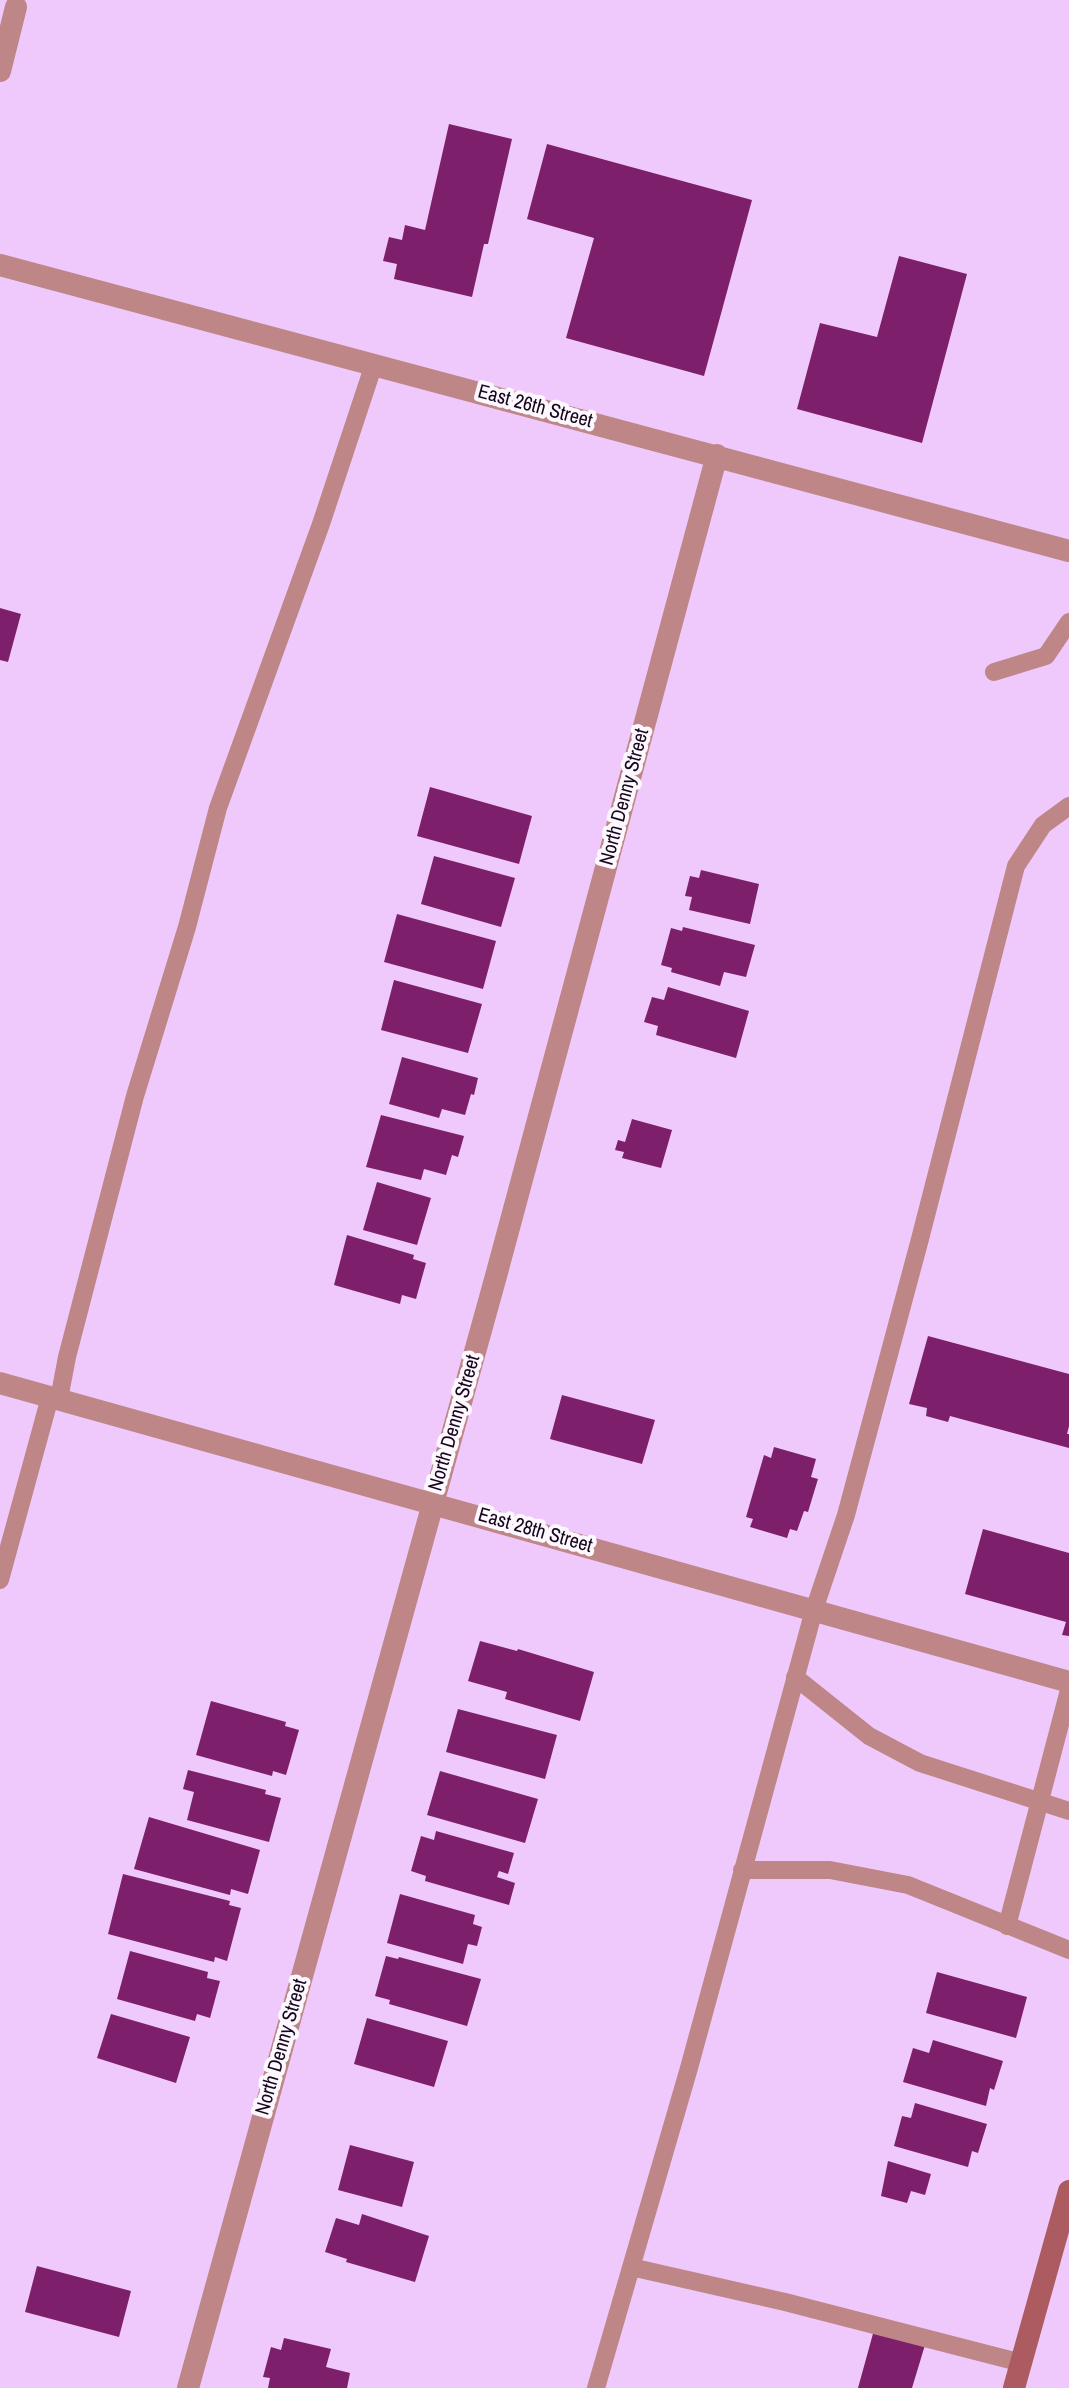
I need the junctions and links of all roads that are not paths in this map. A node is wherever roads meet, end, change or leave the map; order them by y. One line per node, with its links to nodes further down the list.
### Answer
1 (16, 7): 2 (street)
2 (0, 71)
3 (0, 265): 4 (street, East 26th Street)
4 (374, 364): 5 (street, East 26th Street); 11 (lane)
5 (717, 455): 6 (street, East 26th Street); 12 (street, North Denny Street)
6 (1069, 551)
7 (1069, 622): 8 (lane)
8 (994, 672)
9 (1069, 806): 14 (lane)
10 (0, 1383): 11 (street, East 28th Street)
11 (54, 1398): 12 (street, East 28th Street); 13 (lane)
12 (433, 1503): 14 (street, East 28th Street); 26 (street, North Denny Street)
13 (0, 1580)
14 (814, 1610): 15 (lane); 16 (street, East 28th Street)
15 (795, 1677): 18 (lane); 20 (lane)
16 (1069, 1682)
17 (1069, 1690): 18 (lane)
18 (1039, 1801): 19 (lane); 21 (lane)
19 (1069, 1811)
20 (742, 1870): 21 (lane); 24 (lane)
21 (1007, 1926): 22 (lane)
22 (1069, 1950)
23 (1069, 2191): 25 (main road)
24 (631, 2267): 25 (lane); 27 (lane)
25 (1022, 2363): 28 (main road)
26 (188, 2388)
27 (596, 2388)
28 (1014, 2388)

